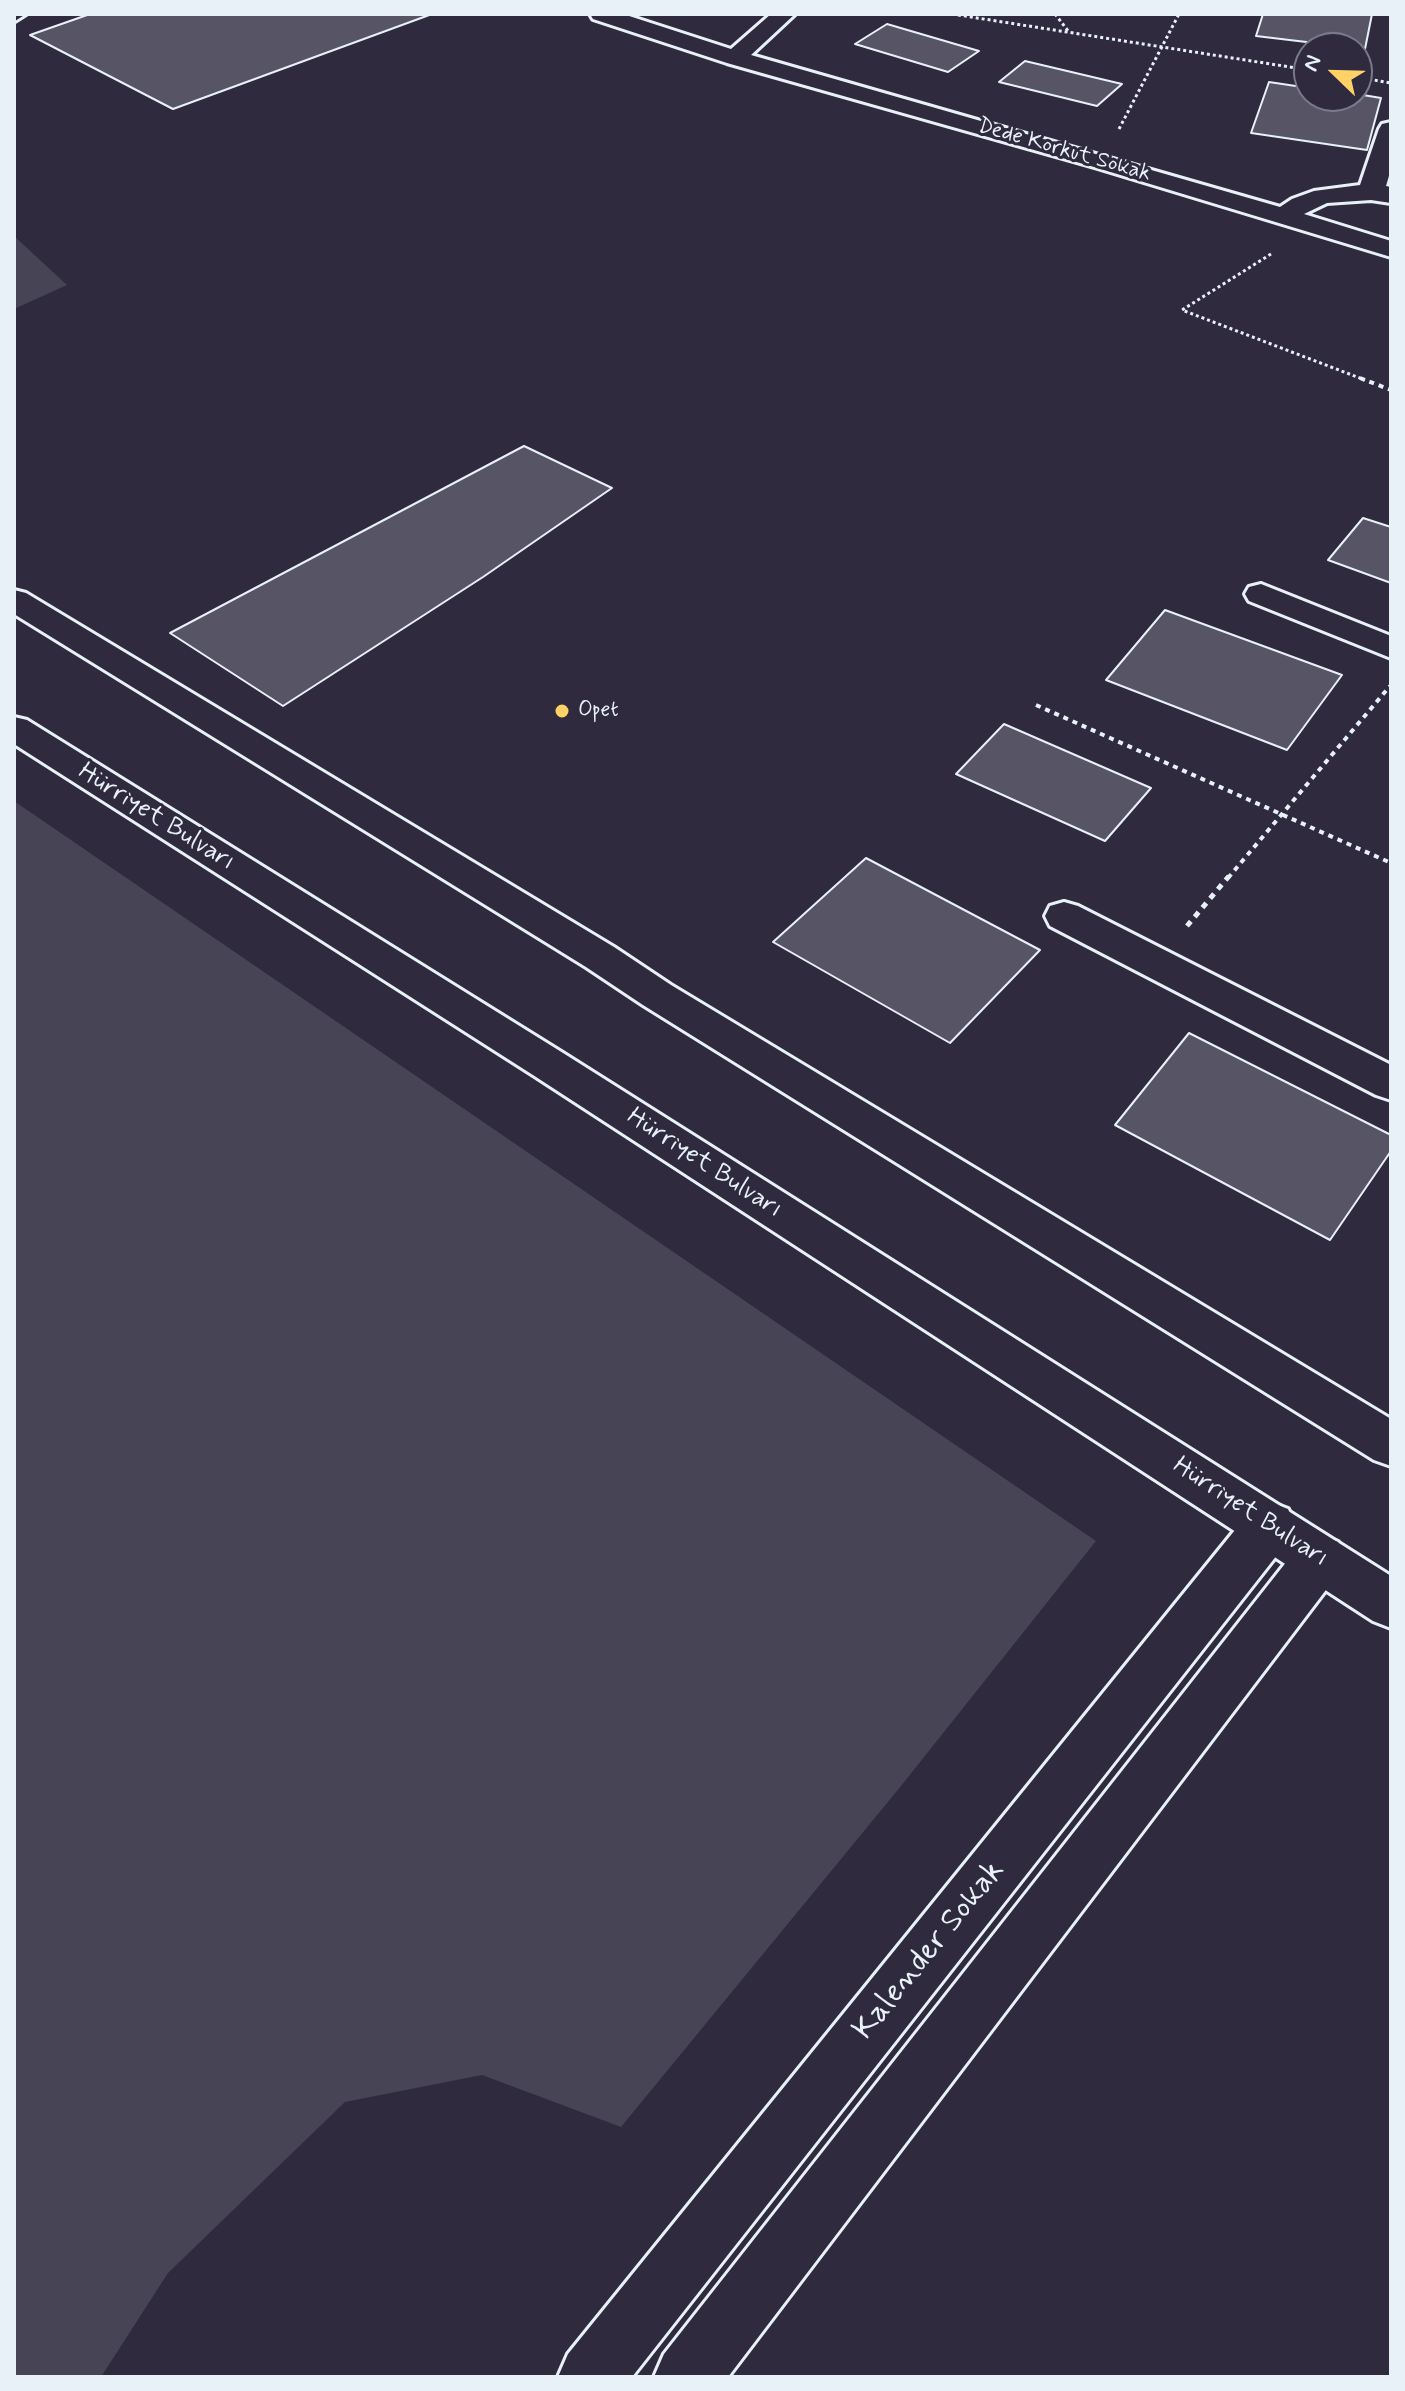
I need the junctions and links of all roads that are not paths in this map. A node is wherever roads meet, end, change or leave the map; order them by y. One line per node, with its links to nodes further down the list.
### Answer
1 (601, 14): 3 (street, Dede Korkut Sokak)
2 (784, 14): 3 (street)
3 (735, 58): 6 (street, Dede Korkut Sokak)
4 (1391, 129): 5 (street)
5 (1381, 194): 6 (street)
6 (1285, 216): 8 (street, Dede Korkut Sokak)
7 (1391, 218): 8 (street)
8 (1388, 248)
9 (1261, 594): 11 (street)
10 (14, 600): 15 (street)
11 (1391, 648)
12 (14, 728): 16 (street, Hürriyet Bulvarı)
13 (1064, 916): 14 (street)
14 (1391, 1084)
15 (1391, 1445)
16 (1270, 1525): 17 (street, Hürriyet Bulvarı); 19 (street, Kalender Sokak)
17 (1320, 1558): 18 (street, Hürriyet Bulvarı); 20 (street)
18 (1391, 1604)
19 (591, 2377)
20 (687, 2377)

